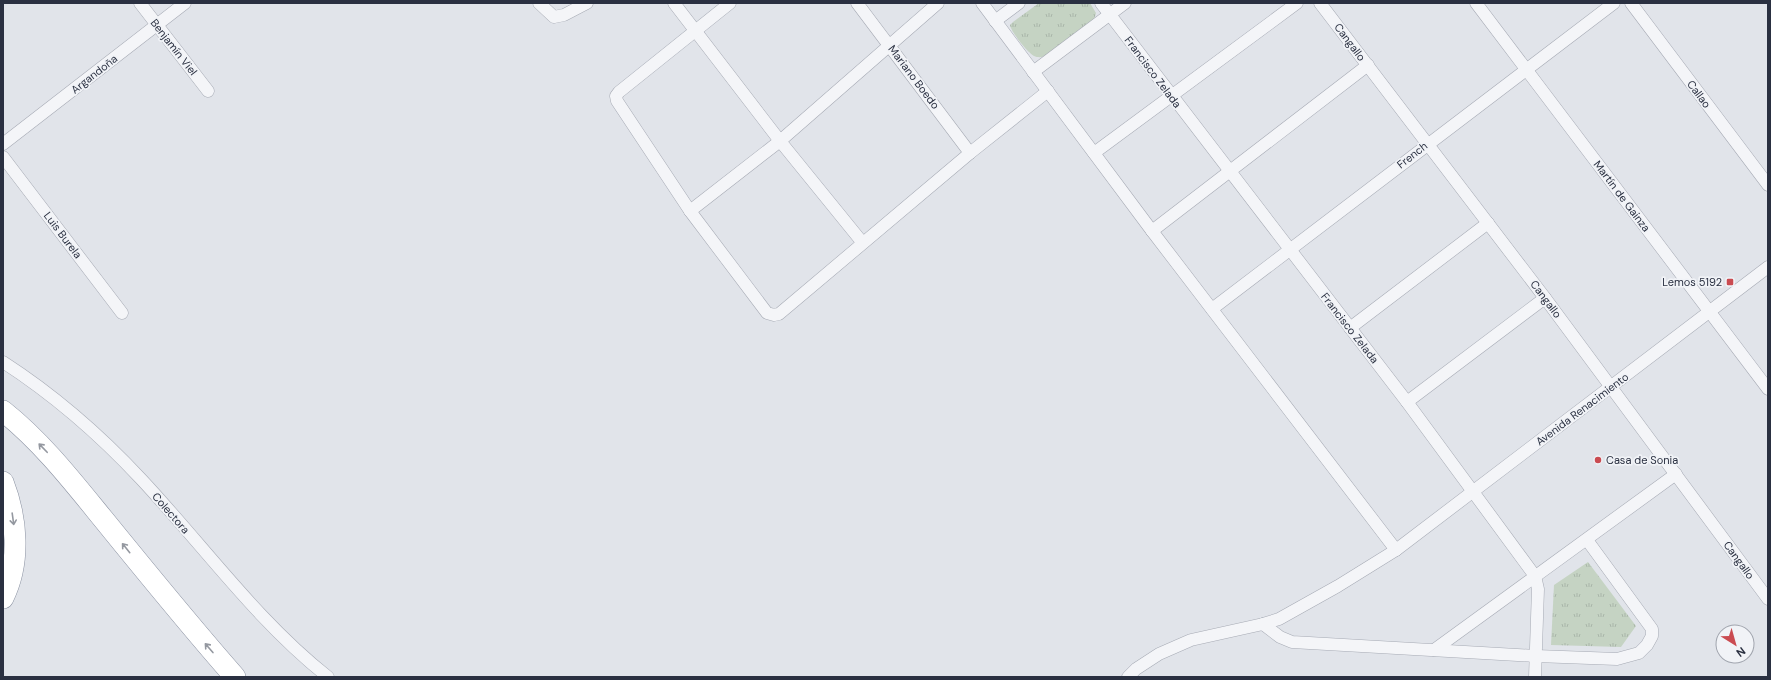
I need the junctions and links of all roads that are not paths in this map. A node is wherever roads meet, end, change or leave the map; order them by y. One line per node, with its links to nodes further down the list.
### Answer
1 (140, 3): 20 (street, Benjamín Viel)
2 (185, 3): 20 (street, Argandoña)
3 (539, 3): 4 (street)
4 (587, 3)
5 (674, 3): 21 (street)
6 (730, 3): 21 (street)
7 (857, 3): 22 (street, Mariano Boedo)
8 (938, 3): 22 (street)
9 (982, 3): 19 (street)
10 (1019, 3): 19 (street)
11 (1101, 3): 18 (street, Francisco Zelada)
12 (1125, 3): 18 (street)
13 (1296, 3): 28 (street)
14 (1320, 3): 23 (street, Cangallo)
15 (1476, 3): 24 (street, Martín de Gainza)
16 (1614, 3): 24 (street, French)
17 (1631, 3): 36 (street, Callao)
18 (1109, 15): 25 (street); 28 (street, Francisco Zelada)
19 (996, 21): 25 (street)
20 (157, 25): 26 (street, Benjamín Viel); 31 (street, Argandoña)
21 (695, 30): 29 (street); 37 (street)
22 (890, 46): 29 (street); 32 (street, Mariano Boedo)
23 (1368, 65): 30 (street, Cangallo); 35 (street)
24 (1526, 69): 30 (street, French); 45 (street, Martín de Gainza)
25 (1033, 72): 27 (street)
26 (208, 91)
27 (1048, 91): 32 (street); 33 (street)
28 (1171, 96): 33 (street); 35 (street, Francisco Zelada)
29 (780, 141): 37 (street); 40 (street)
30 (1428, 143): 38 (street, Cangallo); 41 (street, French)
31 (3, 144)
32 (970, 153): 40 (street)
33 (1094, 153): 39 (street)
34 (3, 157): 46 (street, Luis Burela)
35 (1229, 171): 39 (street); 41 (street, Francisco Zelada)
36 (1768, 185)
37 (690, 211): 40 (street)
38 (1488, 223): 43 (street, Cangallo); 47 (street)
39 (1152, 230): 44 (street)
40 (862, 242)
41 (1289, 250): 44 (street, French); 47 (street, Francisco Zelada)
42 (1768, 267): 45 (street, Avenida Renacimiento)
43 (1545, 298): 49 (street, Cangallo); 51 (street)
44 (1212, 309): 57 (street)
45 (1709, 312): 49 (street, Avenida Renacimiento); 50 (street, Martín de Gainza)
46 (122, 313)
47 (1350, 328): 51 (street, Francisco Zelada)
48 (3, 362): 65 (street, Colectora)
49 (1611, 387): 53 (street, Cangallo); 55 (street, Avenida Renacimiento)
50 (1768, 389)
51 (1407, 402): 55 (street, Francisco Zelada)
52 (3, 411): 64 (highway, one-way to 52)
53 (1676, 474): 56 (street); 60 (street, Cangallo)
54 (3, 482): 59 (highway, one-way to 59)
55 (1474, 491): 57 (street, Avenida Renacimiento); 58 (street, Francisco Zelada)
56 (1587, 540): 58 (street); 63 (street)
57 (1396, 550): 61 (street, Avenida Renacimiento)
58 (1535, 576): 62 (street); 63 (street, Francisco Zelada)
59 (3, 598)
60 (1768, 599)
61 (1263, 624): 62 (street); 66 (street, Avenida Renacimiento)
62 (1434, 650): 63 (street)
63 (1536, 656): 67 (street, Francisco Zelada)
64 (235, 677)
65 (328, 677)
66 (1128, 677)
67 (1535, 677)

